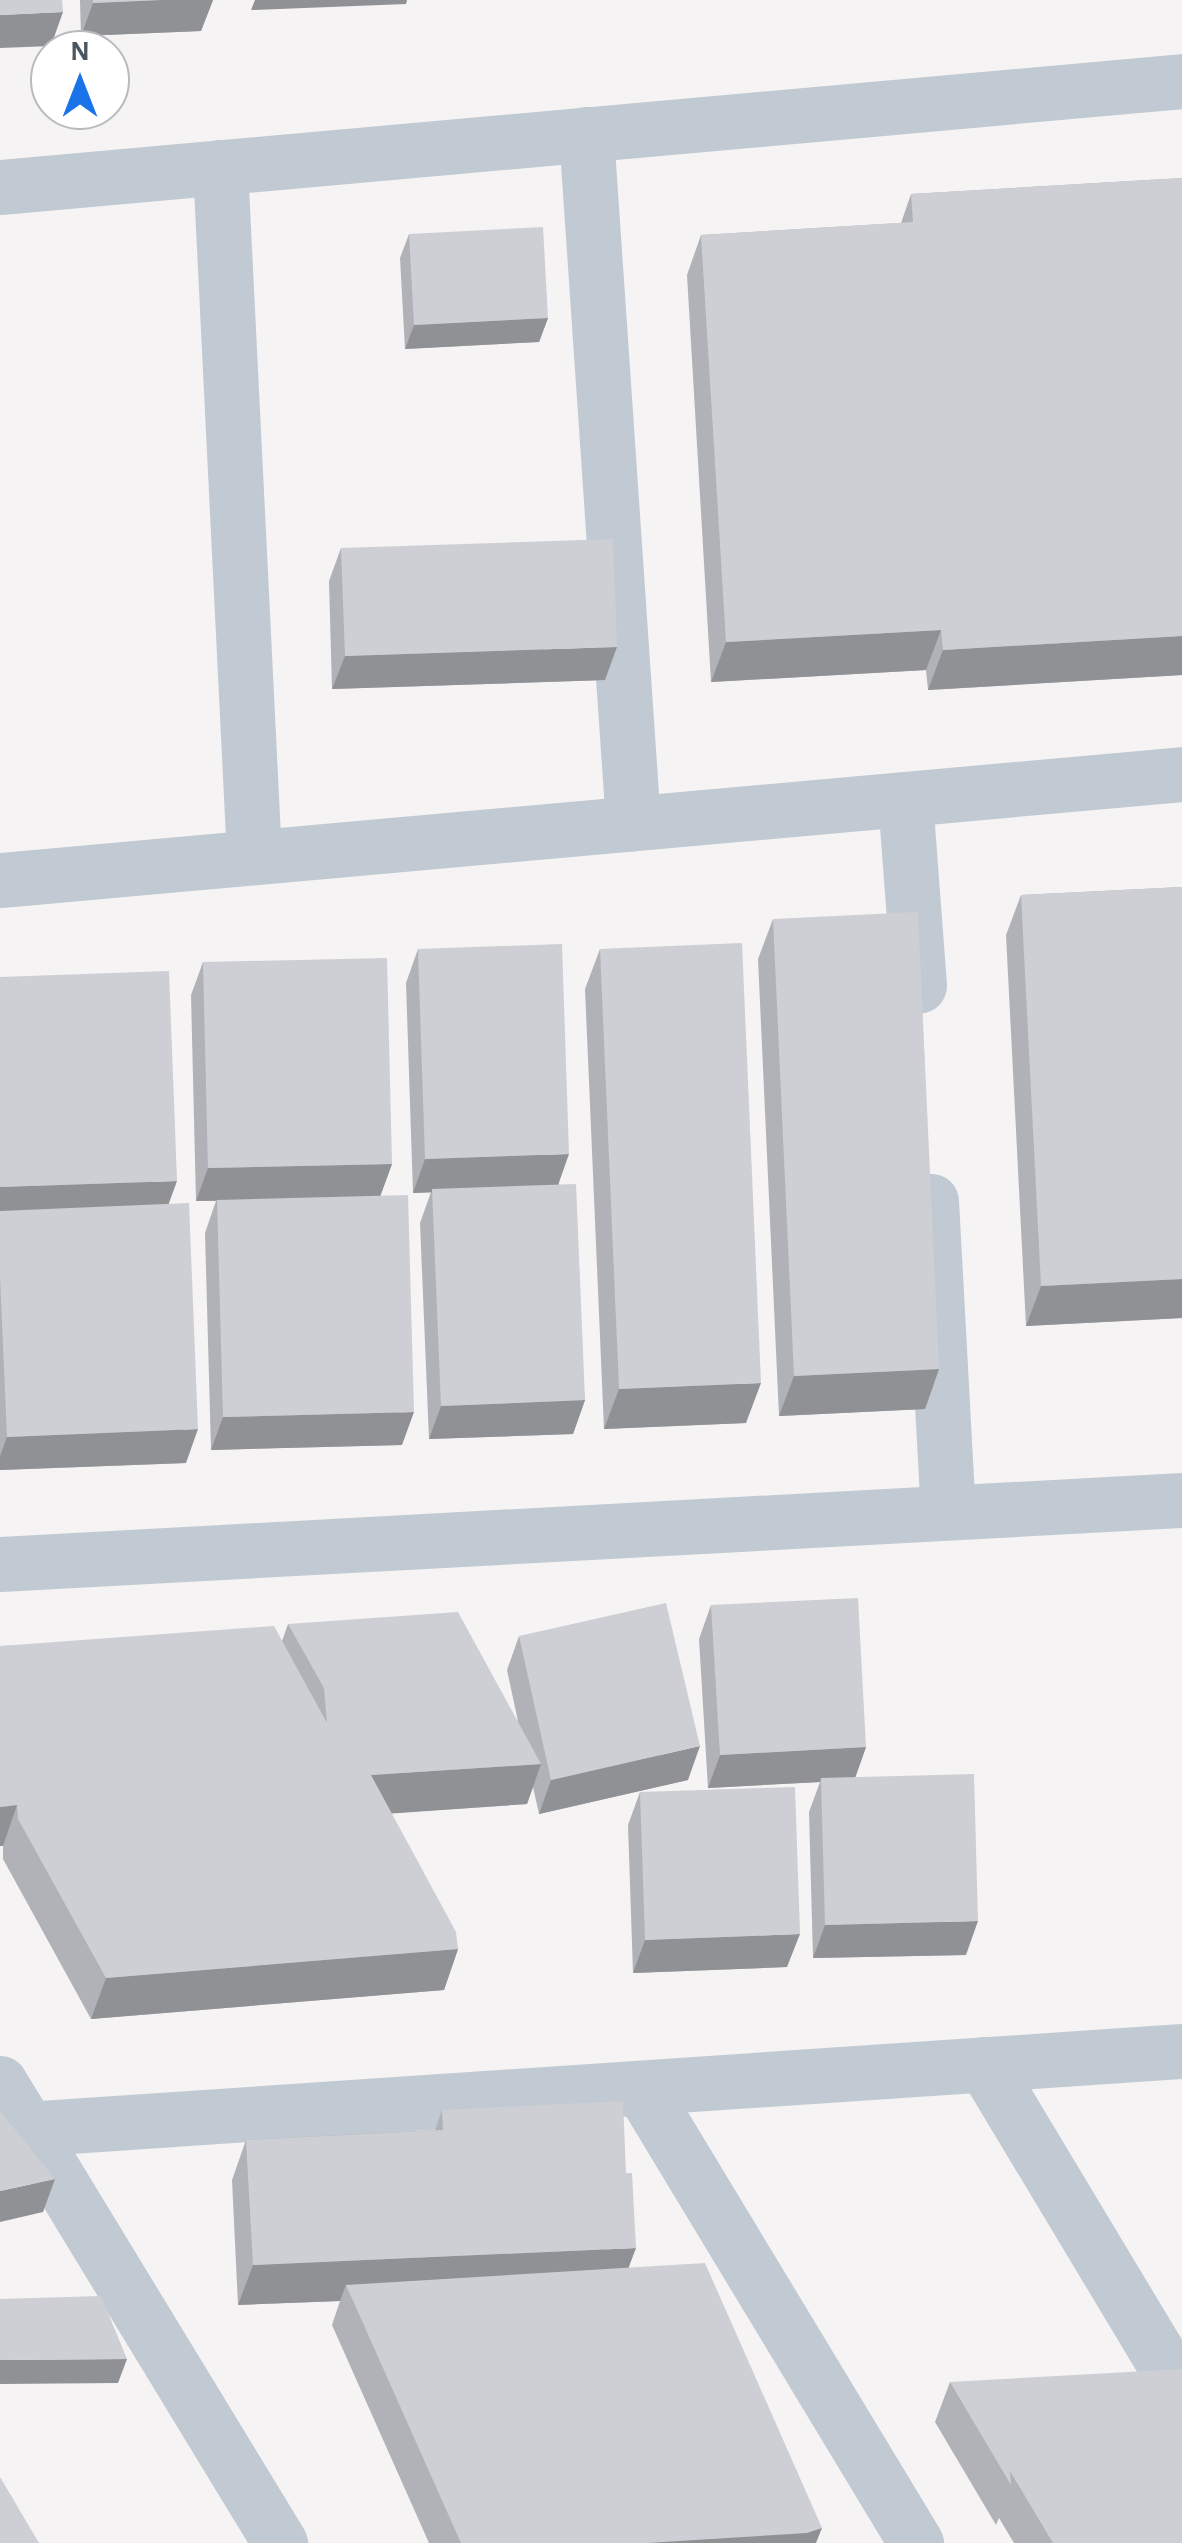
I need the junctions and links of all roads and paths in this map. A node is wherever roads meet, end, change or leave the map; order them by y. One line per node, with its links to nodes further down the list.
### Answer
1 (1182, 81): 2 (street)
2 (586, 134): 3 (street); 7 (street)
3 (220, 167): 4 (street); 8 (street)
4 (0, 187)
5 (1182, 774): 6 (street)
6 (906, 799): 7 (street); 10 (street)
7 (634, 823): 8 (street)
8 (254, 857): 9 (street)
9 (0, 880)
10 (922, 1038)
11 (928, 1156): 13 (street)
12 (1182, 1500): 13 (street)
13 (948, 1512): 14 (street)
14 (0, 1564)
15 (1182, 2051): 16 (street)
16 (984, 2064): 17 (street); 19 (street)
17 (641, 2088): 18 (street); 21 (street)
18 (13, 2106): 20 (street)
19 (1182, 2394)
20 (280, 2543)
21 (916, 2543)

